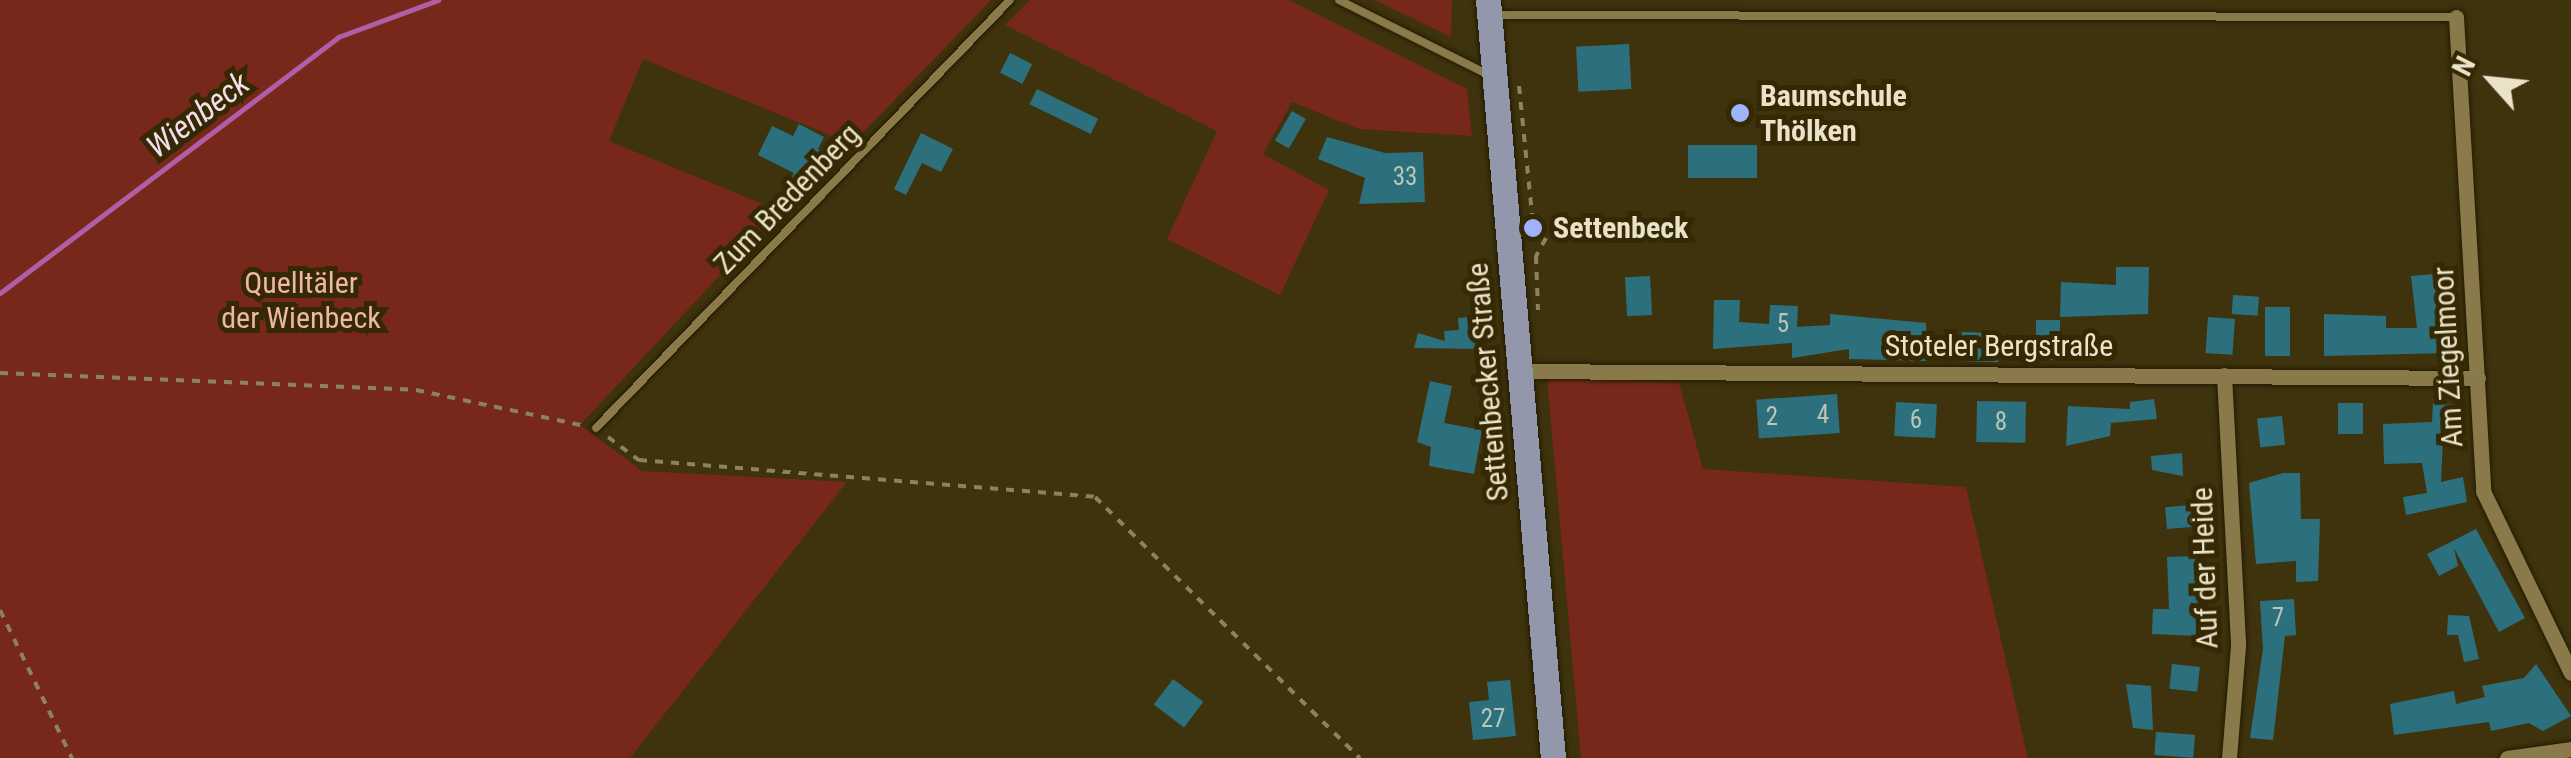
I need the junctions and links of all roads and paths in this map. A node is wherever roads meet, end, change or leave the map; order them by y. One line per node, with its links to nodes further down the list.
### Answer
1 (1010, 0): 10 (lane, Zum Bredenberg)
2 (1338, 0): 5 (lane)
3 (1489, 7): 4 (lane); 5 (main road, Settenbecker Straße)
4 (2456, 18): 9 (street, Am Ziegelmoor)
5 (1495, 78): 6 (main road, Settenbecker Straße)
6 (1520, 371): 8 (street, Stoteler Bergstraße); 16 (main road, Settenbecker Straße)
7 (0, 373): 10 (path)
8 (2224, 375): 9 (street, Stoteler Bergstraße); 17 (street, Auf der Heide)
9 (2478, 378): 12 (street, Am Ziegelmoor)
10 (596, 428): 15 (path)
11 (0, 610): 14 (path)
12 (2571, 673)
13 (2571, 749): 18 (street)
14 (72, 758)
15 (1360, 758)
16 (1552, 758)
17 (2229, 758)
18 (2507, 758)

